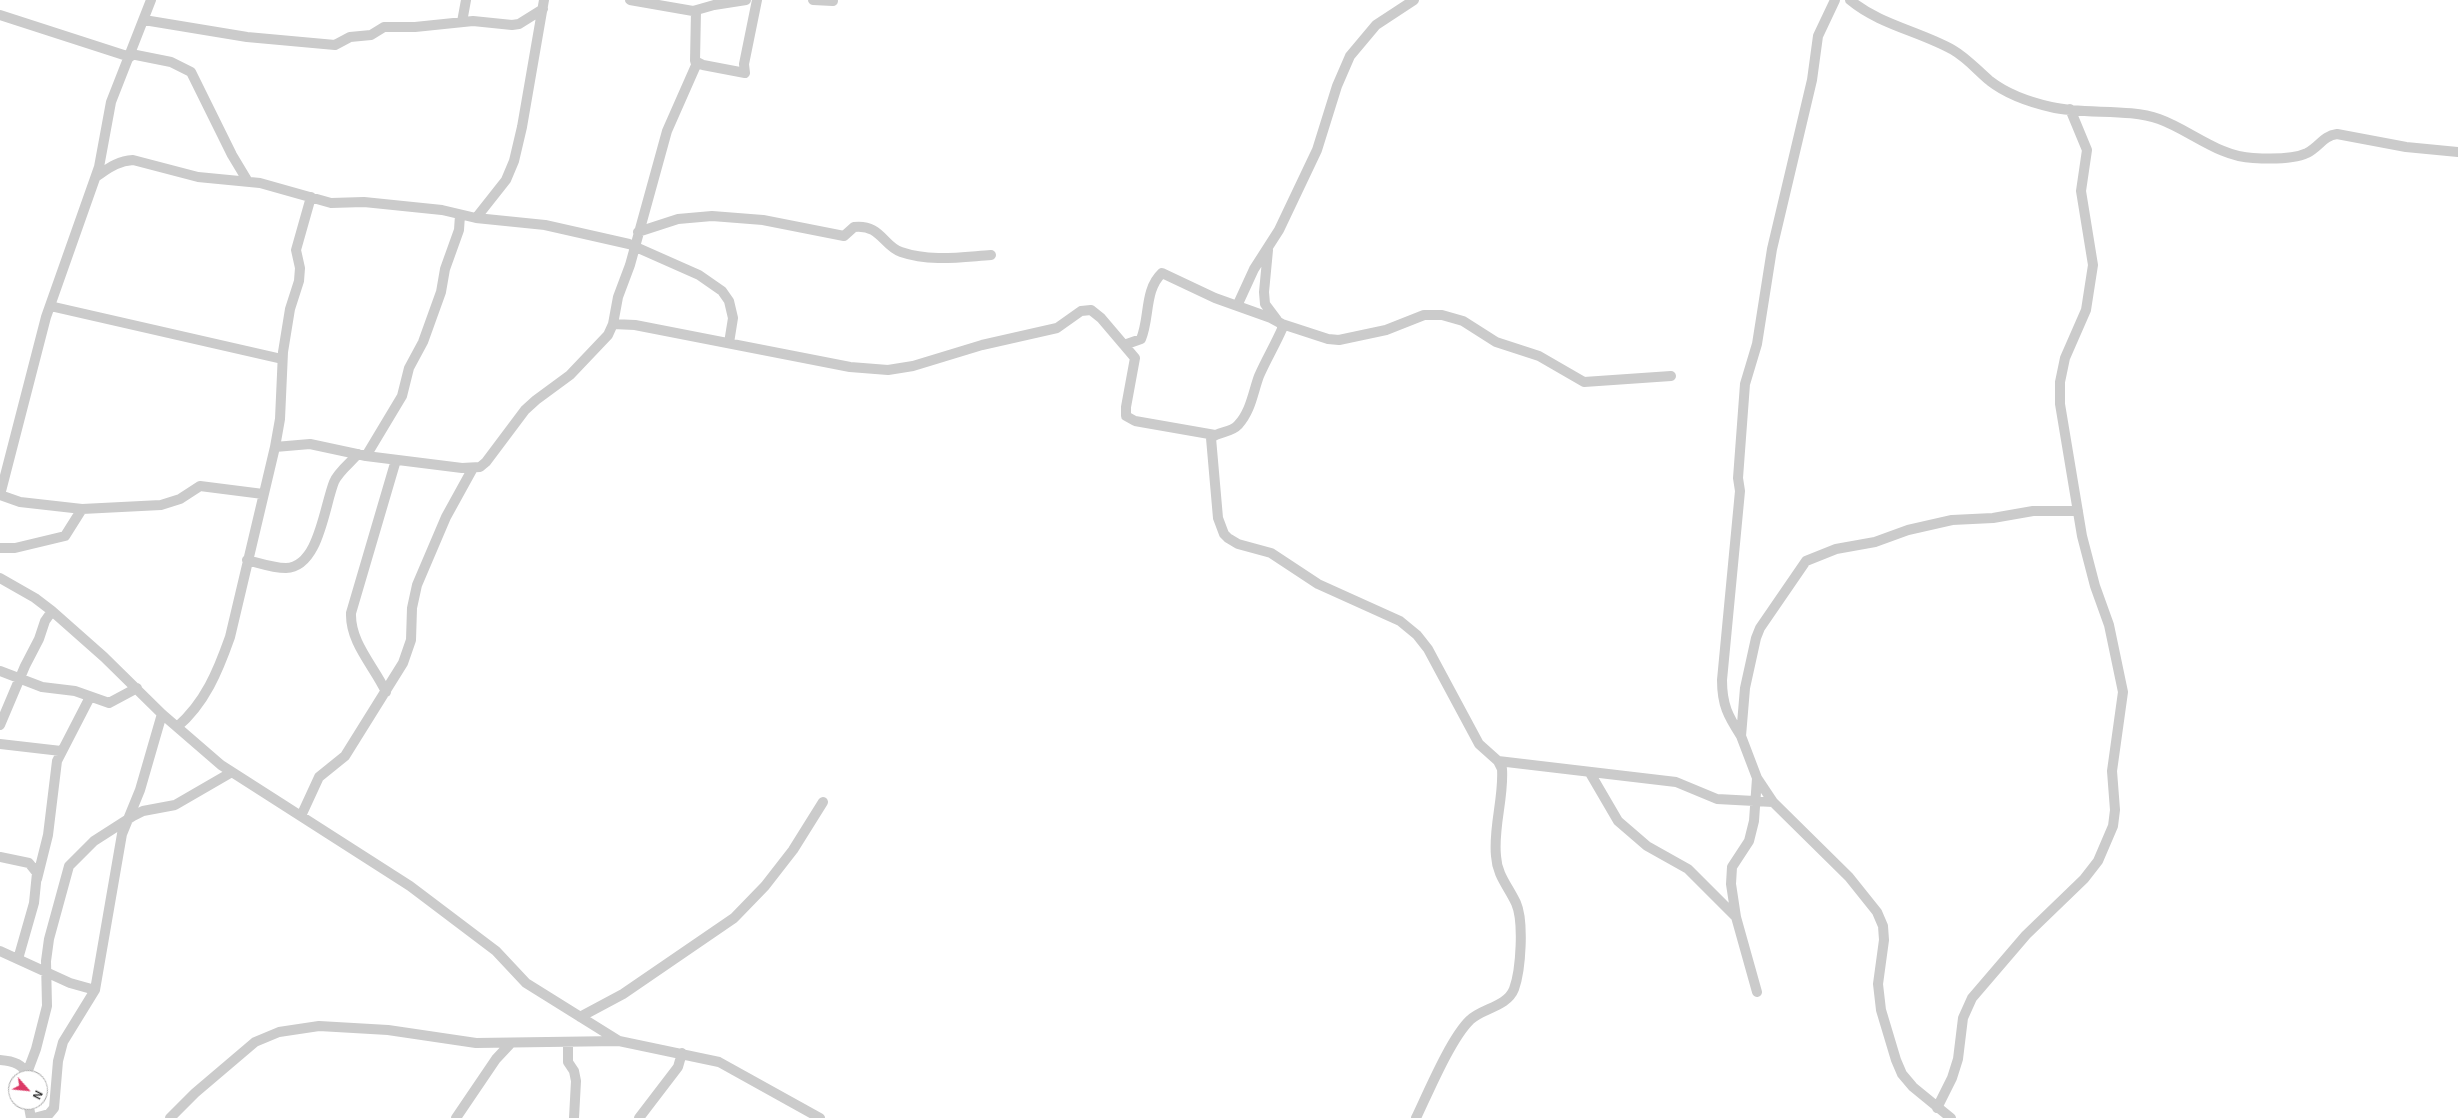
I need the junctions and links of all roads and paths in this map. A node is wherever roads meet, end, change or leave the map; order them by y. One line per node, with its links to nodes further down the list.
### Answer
1 (151, 0): 14 (street)
2 (466, 0): 15 (street)
3 (630, 0): 12 (street)
4 (746, 0): 12 (street)
5 (757, 0): 17 (street)
6 (813, 0): 10 (street)
7 (1414, 0): 27 (street)
8 (1836, 0): 58 (street)
9 (1850, 0): 18 (street)
10 (833, 1)
11 (543, 5): 15 (street); 24 (street)
12 (696, 11): 17 (street)
13 (0, 16): 16 (street)
14 (144, 20): 15 (street); 16 (street)
15 (462, 22)
16 (130, 55): 20 (street); 21 (street)
17 (697, 63): 25 (street)
18 (2070, 109): 19 (street); 45 (street)
19 (2458, 152)
20 (97, 176): 21 (street); 29 (street)
21 (247, 180): 22 (street)
22 (312, 197): 23 (street); 35 (street)
23 (460, 215): 24 (street); 39 (street)
24 (476, 218): 26 (street)
25 (638, 232): 26 (street); 28 (street)
26 (634, 245): 32 (street); 33 (street)
27 (1268, 249): 30 (street); 31 (street)
28 (991, 255)
29 (50, 306): 35 (street); 43 (street)
30 (1238, 306): 31 (street); 34 (street)
31 (1280, 323): 36 (street); 37 (street)
32 (613, 324): 33 (street); 41 (street)
33 (729, 343): 34 (street)
34 (1124, 346): 37 (street)
35 (282, 359): 38 (street)
36 (1671, 376)
37 (1215, 435): 61 (street)
38 (275, 447): 39 (street); 42 (street)
39 (362, 455): 40 (street); 47 (street)
40 (396, 460): 41 (street); 53 (street)
41 (473, 468): 53 (street)
42 (263, 494): 44 (street); 47 (street)
43 (0, 495): 44 (street)
44 (82, 509): 46 (street)
45 (2078, 511): 58 (street); 88 (street)
46 (0, 548)
47 (247, 560): 57 (street)
48 (0, 578): 49 (street)
49 (52, 611): 51 (street); 52 (street)
50 (0, 671): 51 (street)
51 (20, 678): 54 (street); 56 (street)
52 (136, 688): 54 (street); 55 (street)
53 (386, 692): 68 (street)
54 (90, 697): 60 (street)
55 (162, 714): 57 (street); 69 (street)
56 (0, 725)
57 (176, 727): 62 (street)
58 (1740, 736): 64 (street)
59 (0, 744): 60 (street)
60 (61, 751): 71 (street)
61 (1498, 761): 63 (street); 95 (street)
62 (232, 772): 68 (street); 69 (street)
63 (1590, 773): 65 (street); 72 (street)
64 (1757, 778): 65 (street); 67 (street)
65 (1754, 800): 67 (street); 72 (street)
66 (823, 802): 78 (street)
67 (1773, 802): 88 (street)
68 (302, 816): 78 (street)
69 (130, 818): 75 (street); 76 (street)
70 (0, 857): 71 (street)
71 (37, 879): 74 (street)
72 (1736, 917): 77 (street)
73 (0, 951): 74 (street)
74 (18, 959): 75 (street)
75 (47, 972): 76 (street); 87 (street)
76 (95, 990): 89 (street)
77 (1757, 992)
78 (580, 1017): 79 (street)
79 (591, 1024): 80 (street); 82 (street)
80 (620, 1041): 82 (street); 84 (street)
81 (568, 1042): 82 (street); 83 (street); 92 (street)
82 (586, 1042)
83 (510, 1043): 90 (street); 91 (street)
84 (682, 1053): 93 (street); 94 (street)
85 (0, 1060): 86 (street)
86 (22, 1070)
87 (30, 1070)
88 (1937, 1108): 96 (street)
89 (33, 1118)
90 (170, 1118)
91 (456, 1118)
92 (574, 1118)
93 (639, 1118)
94 (820, 1118)
95 (1416, 1118)
96 (1951, 1118)

